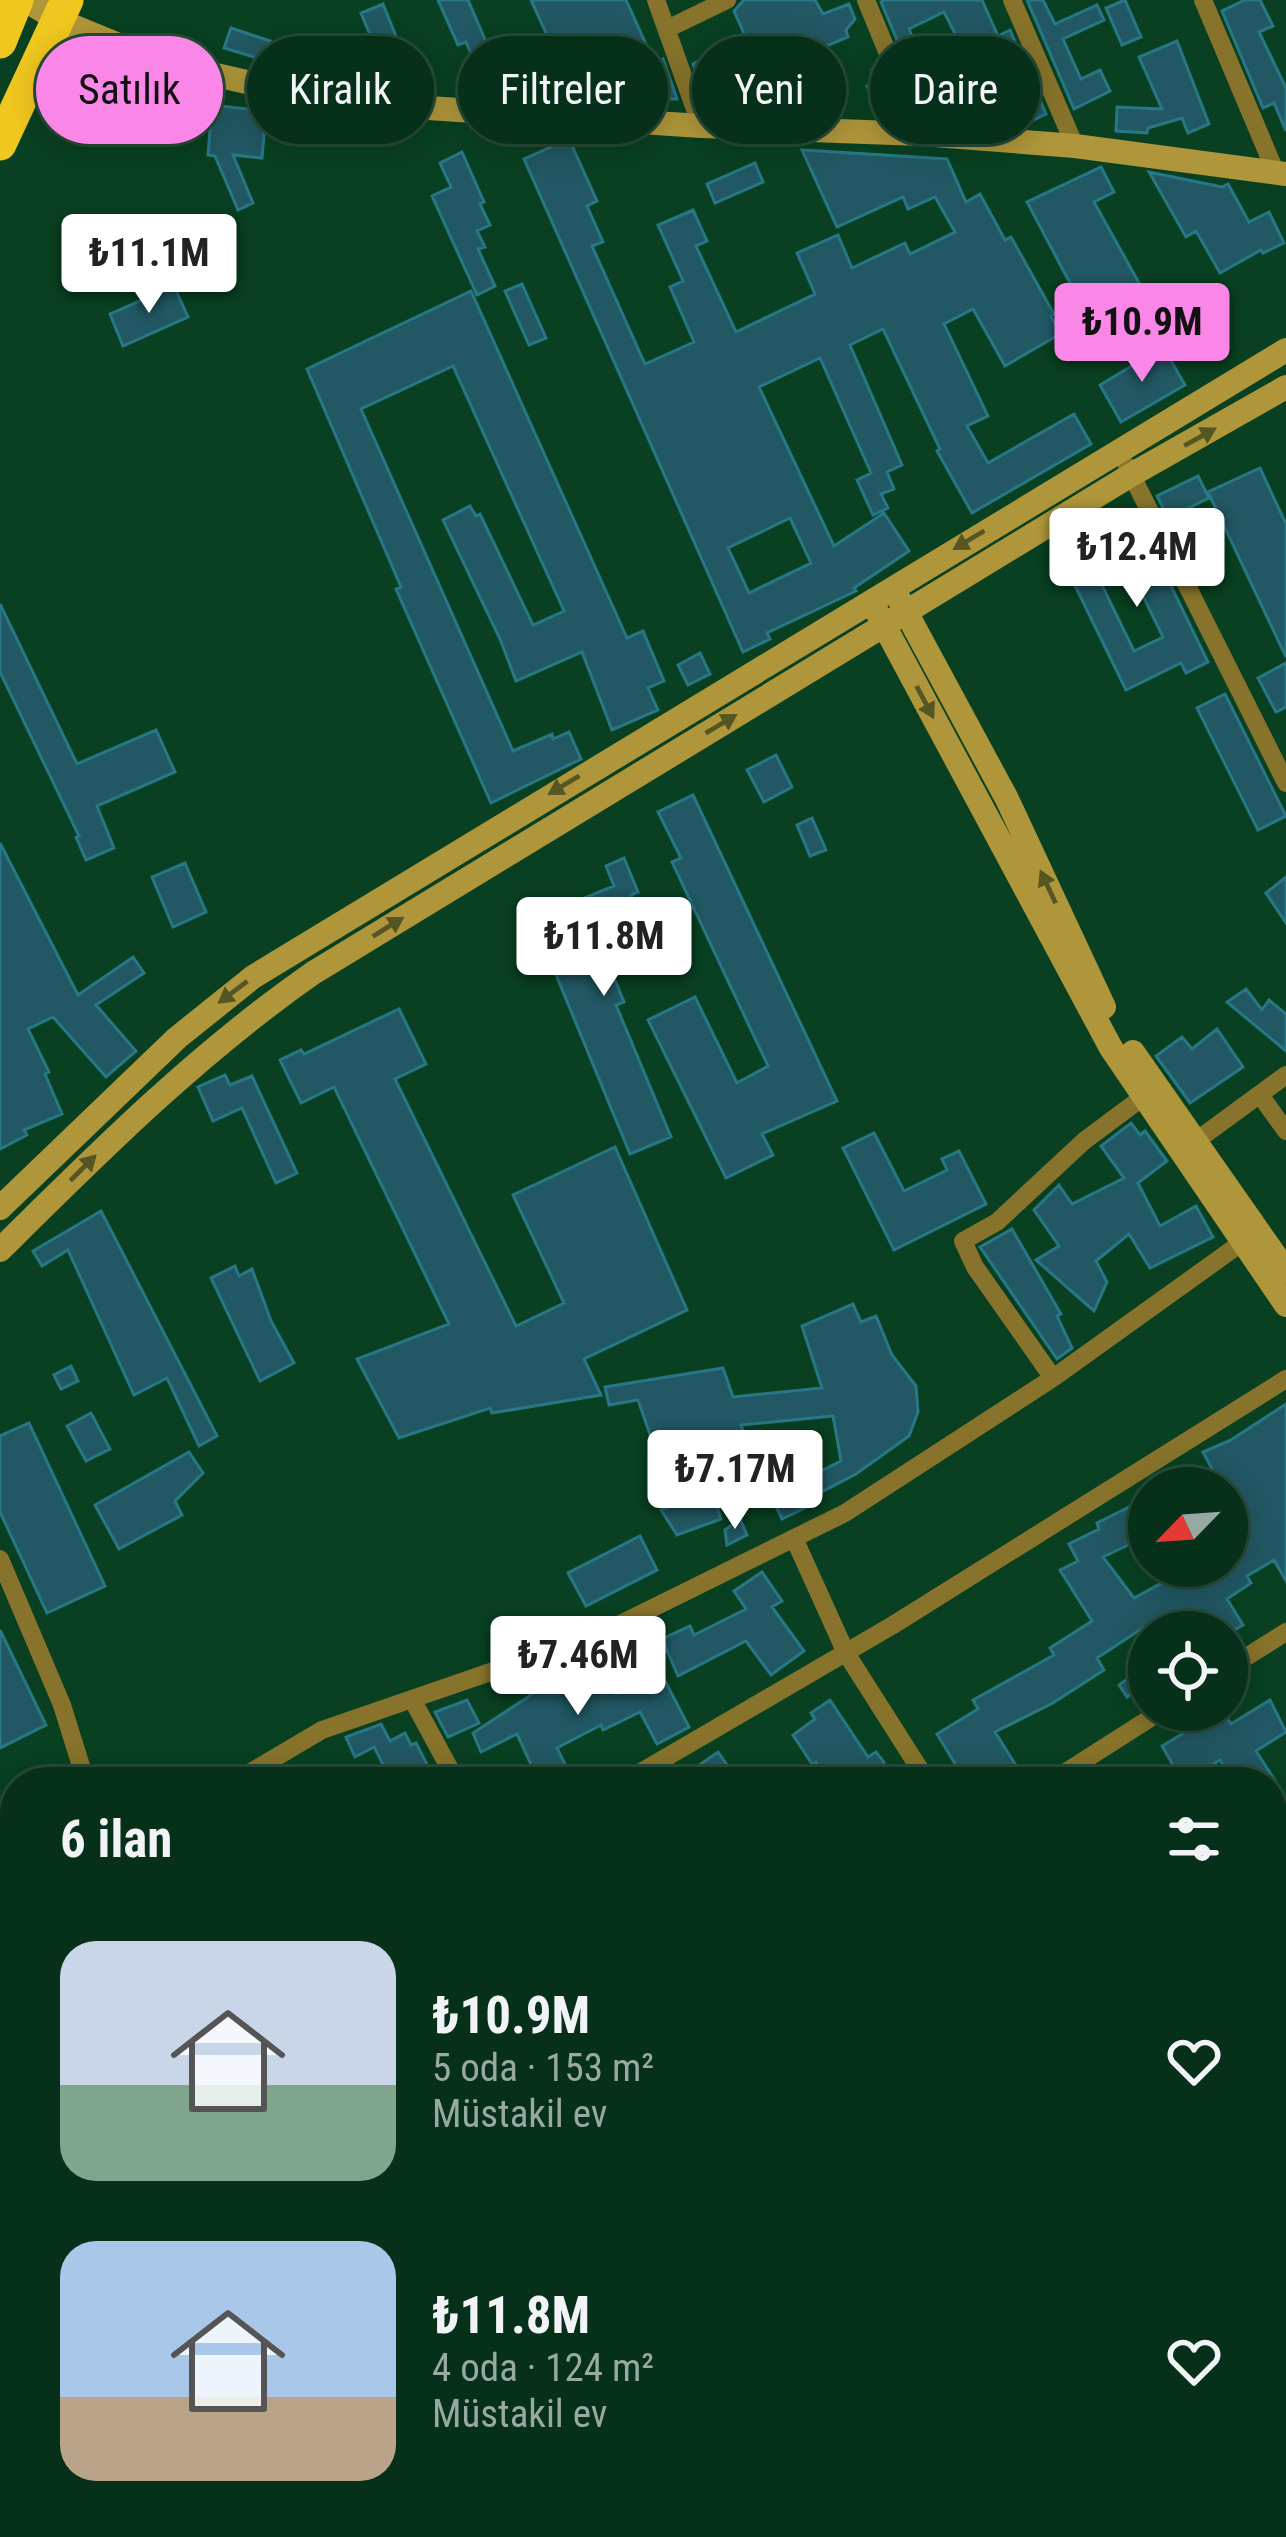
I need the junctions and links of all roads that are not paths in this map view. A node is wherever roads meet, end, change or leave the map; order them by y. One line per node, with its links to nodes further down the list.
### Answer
1 (21, 0): 7 (main road); 10 (highway)
2 (656, 0): 8 (street)
3 (728, 0): 8 (street)
4 (866, 0): 9 (street)
5 (1012, 0): 15 (street)
6 (1203, 0): 16 (street)
7 (63, 10): 12 (main road); 14 (highway)
8 (668, 28): 11 (street)
9 (881, 36)
10 (0, 42)
11 (692, 99)
12 (692, 125)
13 (1040, 143): 15 (main road)
14 (0, 144)
15 (1075, 146): 16 (main road)
16 (1281, 174)
17 (1286, 350): 19 (main road)
18 (1286, 387): 20 (main road, one-way to 18)
19 (1119, 450): 20 (street); 21 (main road, one-way to 21)
20 (1132, 475): 22 (main road); 23 (street)
21 (882, 592): 22 (main road); 29 (main road, one-way to 29)
22 (895, 618): 26 (main road, one-way to 26); 28 (main road, one-way to 22); 31 (main road, one-way to 22)
23 (1286, 783)
24 (1286, 1075): 25 (street)
25 (1260, 1095): 27 (street); 28 (street)
26 (1143, 1097): 28 (main road); 34 (street)
27 (1286, 1131)
28 (1190, 1146): 30 (main road); 32 (main road)
29 (0, 1208)
30 (1244, 1241): 33 (main road); 34 (street)
31 (0, 1250)
32 (1286, 1270)
33 (1286, 1305)
34 (1053, 1378): 36 (street)
35 (1286, 1379): 39 (street)
36 (794, 1538): 39 (street); 41 (street)
37 (0, 1559): 43 (street)
38 (1286, 1632): 40 (street)
39 (846, 1653): 46 (street); 47 (street)
40 (1248, 1656)
41 (412, 1699): 44 (street); 45 (street)
42 (1130, 1731): 48 (street)
43 (81, 1767)
44 (259, 1767)
45 (449, 1767)
46 (650, 1767)
47 (918, 1767)
48 (1074, 1767)

